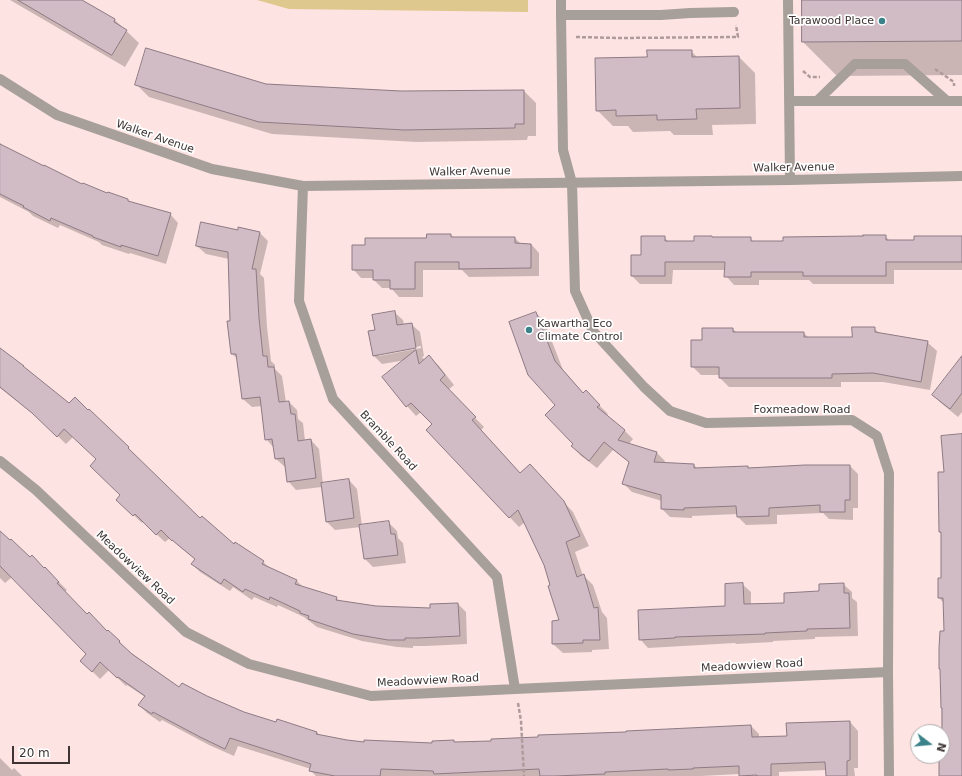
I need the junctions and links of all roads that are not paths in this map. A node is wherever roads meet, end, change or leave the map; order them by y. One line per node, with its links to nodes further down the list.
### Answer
1 (561, 0): 4 (street, Foxmeadow Road)
2 (788, 0): 6 (street)
3 (734, 12): 4 (street)
4 (561, 15): 12 (street, Foxmeadow Road)
5 (0, 79): 13 (street, Walker Avenue)
6 (789, 101): 7 (street); 11 (street)
7 (817, 101): 8 (street); 8 (street)
8 (946, 101): 9 (street)
9 (962, 101)
10 (962, 176): 11 (street, Walker Avenue)
11 (790, 180): 12 (street, Walker Avenue)
12 (572, 183): 13 (street, Walker Avenue); 15 (street, Foxmeadow Road)
13 (304, 186): 16 (street, Bramble Road)
14 (0, 461): 16 (street, Meadowview Road)
15 (888, 672): 16 (street, Meadowview Road); 17 (street, Foxmeadow Road)
16 (515, 689)
17 (890, 776)

